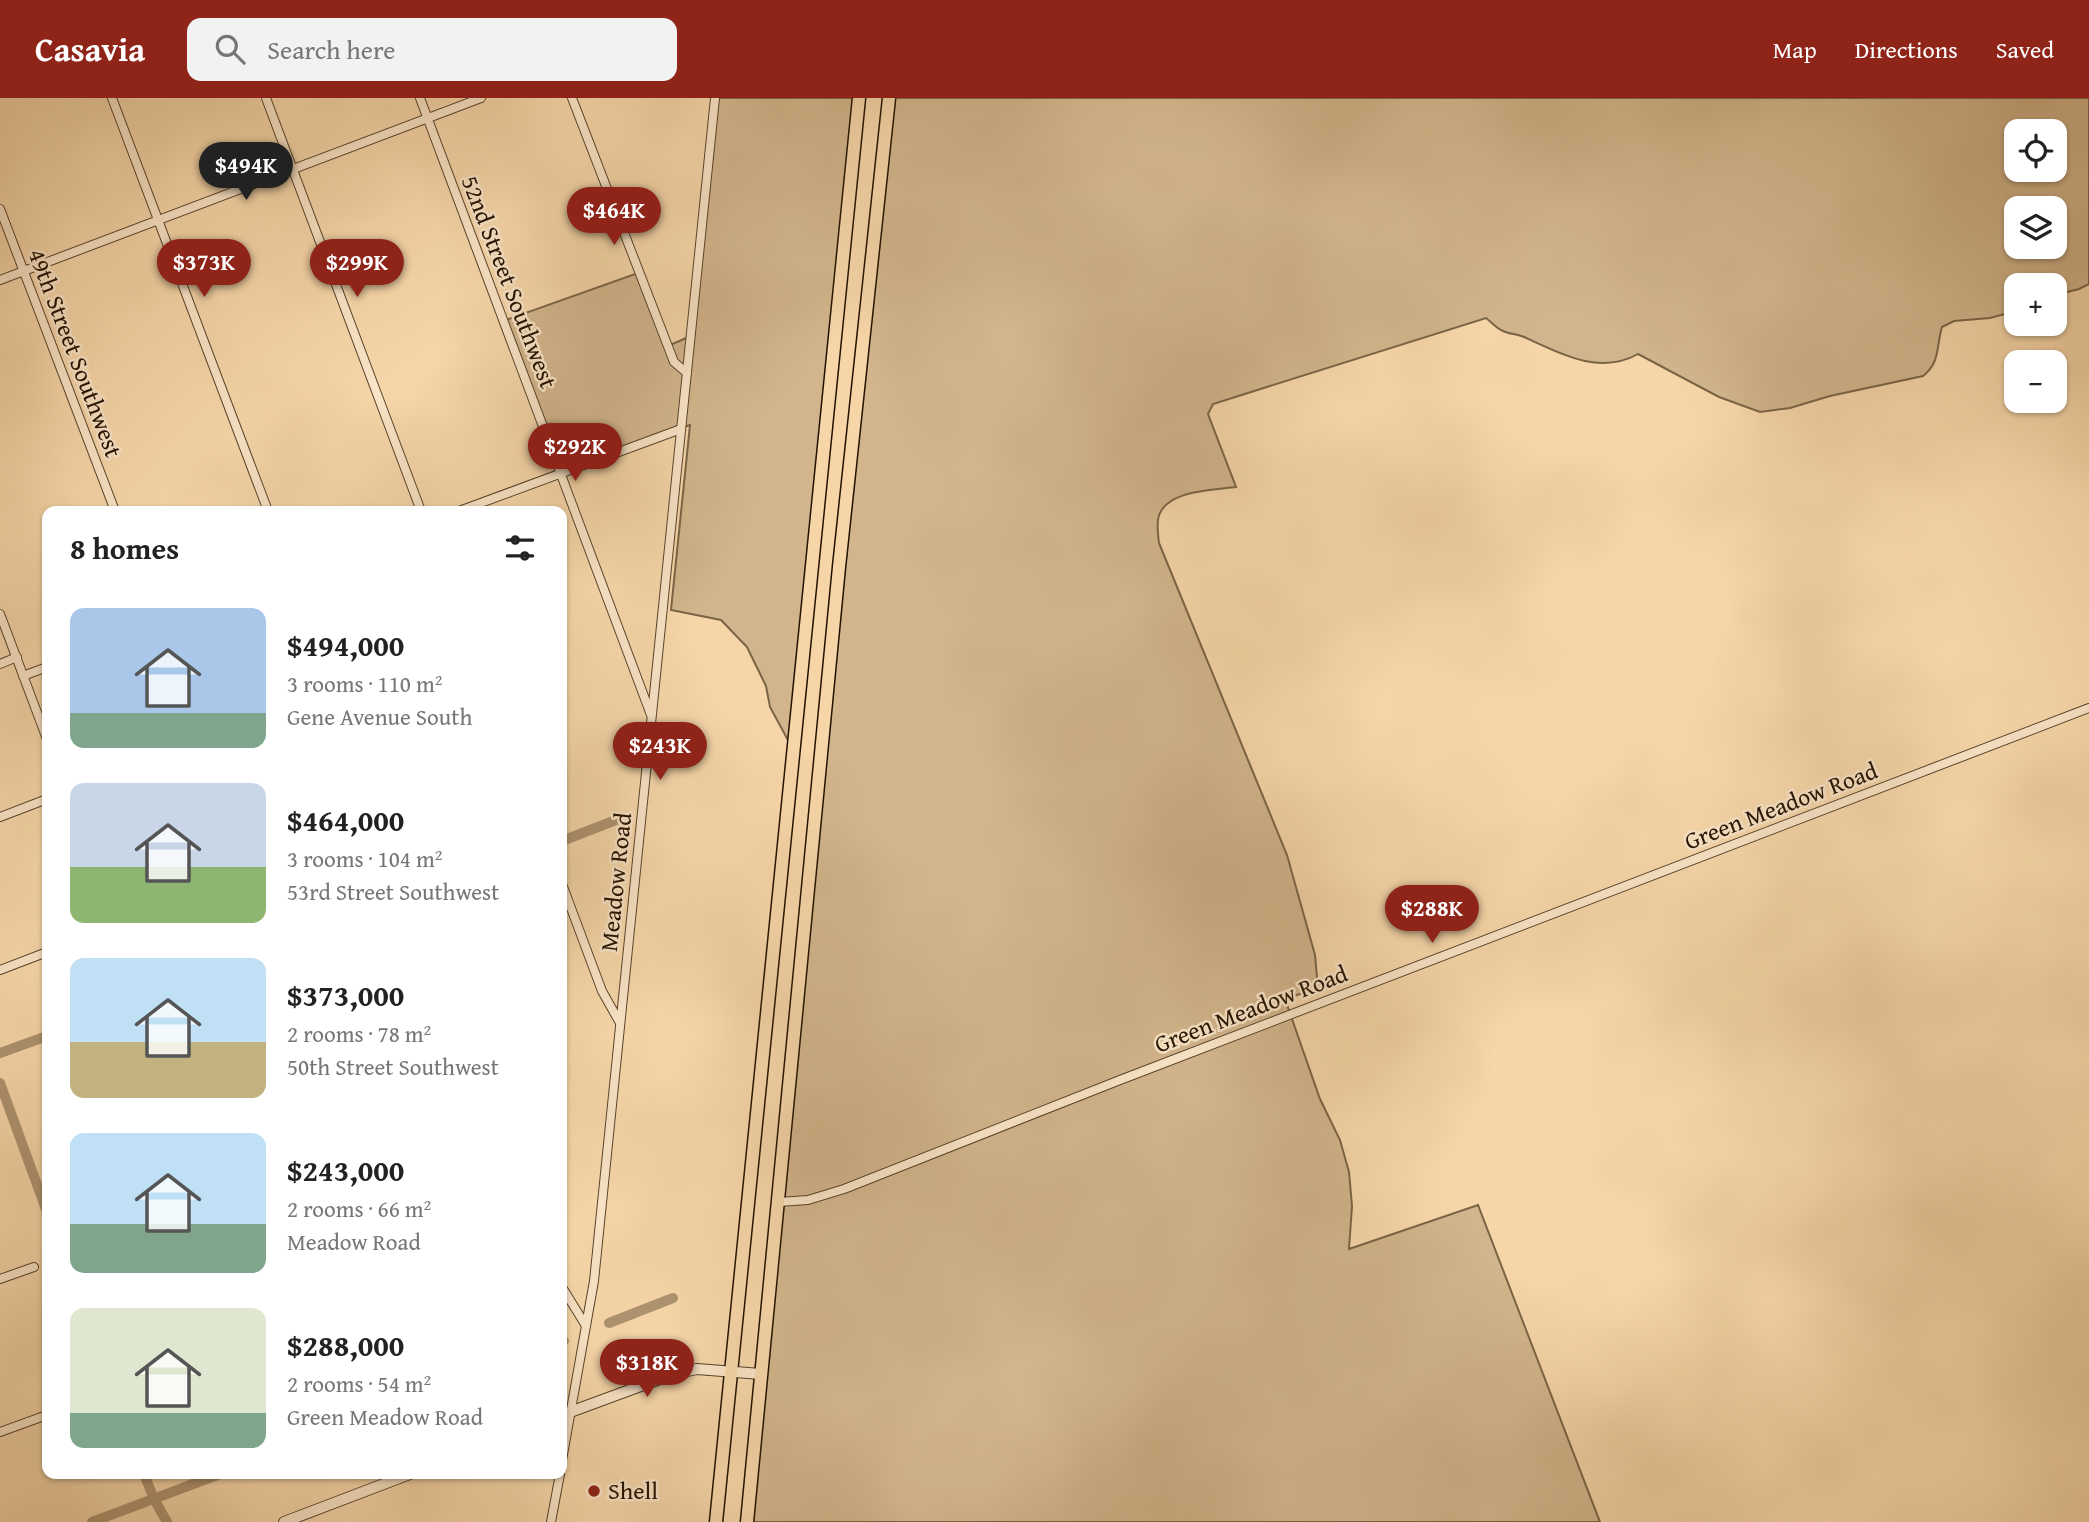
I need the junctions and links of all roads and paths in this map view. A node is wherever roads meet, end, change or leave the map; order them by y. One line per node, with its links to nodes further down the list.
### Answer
1 (112, 98): 12 (street)
2 (266, 98): 10 (street)
3 (420, 98): 9 (street, 52nd Street Southwest)
4 (481, 98): 9 (street)
5 (572, 98): 15 (street)
6 (715, 98): 15 (street, Meadow Road)
7 (859, 98): 41 (highway)
8 (889, 98): 36 (highway)
9 (428, 118): 10 (street); 17 (street, 52nd Street Southwest)
10 (293, 169): 12 (street); 20 (street)
11 (0, 209): 13 (street, 49th Street Southwest)
12 (158, 220): 13 (street); 19 (street)
13 (23, 271): 14 (street); 18 (street, 49th Street Southwest)
14 (0, 280)
15 (687, 373): 16 (street, Meadow Road)
16 (681, 429): 17 (street); 28 (street, Meadow Road)
17 (560, 473): 21 (street); 28 (street, 52nd Street Southwest)
18 (113, 506)
19 (266, 506)
20 (419, 506)
21 (472, 506)
22 (0, 614): 23 (street)
23 (16, 657): 24 (street); 26 (street)
24 (0, 664)
25 (42, 669): 26 (street)
26 (23, 676): 29 (street)
27 (2089, 708): 36 (street, Green Meadow Road)
28 (652, 716): 35 (street, Meadow Road)
29 (42, 726)
30 (42, 801): 31 (street)
31 (0, 817)
32 (567, 897): 35 (street)
33 (42, 955): 34 (street)
34 (0, 970)
35 (620, 1023): 40 (street, Meadow Road)
36 (779, 1202): 42 (highway)
37 (34, 1266): 38 (street)
38 (0, 1279)
39 (567, 1295): 40 (street)
40 (586, 1326): 43 (street, Meadow Road)
41 (731, 1372): 42 (street); 43 (street); 50 (highway)
42 (761, 1374): 51 (highway)
43 (567, 1414)
44 (42, 1417): 45 (street)
45 (0, 1432)
46 (397, 1479): 48 (street)
47 (558, 1479): 49 (street)
48 (284, 1522)
49 (551, 1522)
50 (716, 1522)
51 (747, 1522)

